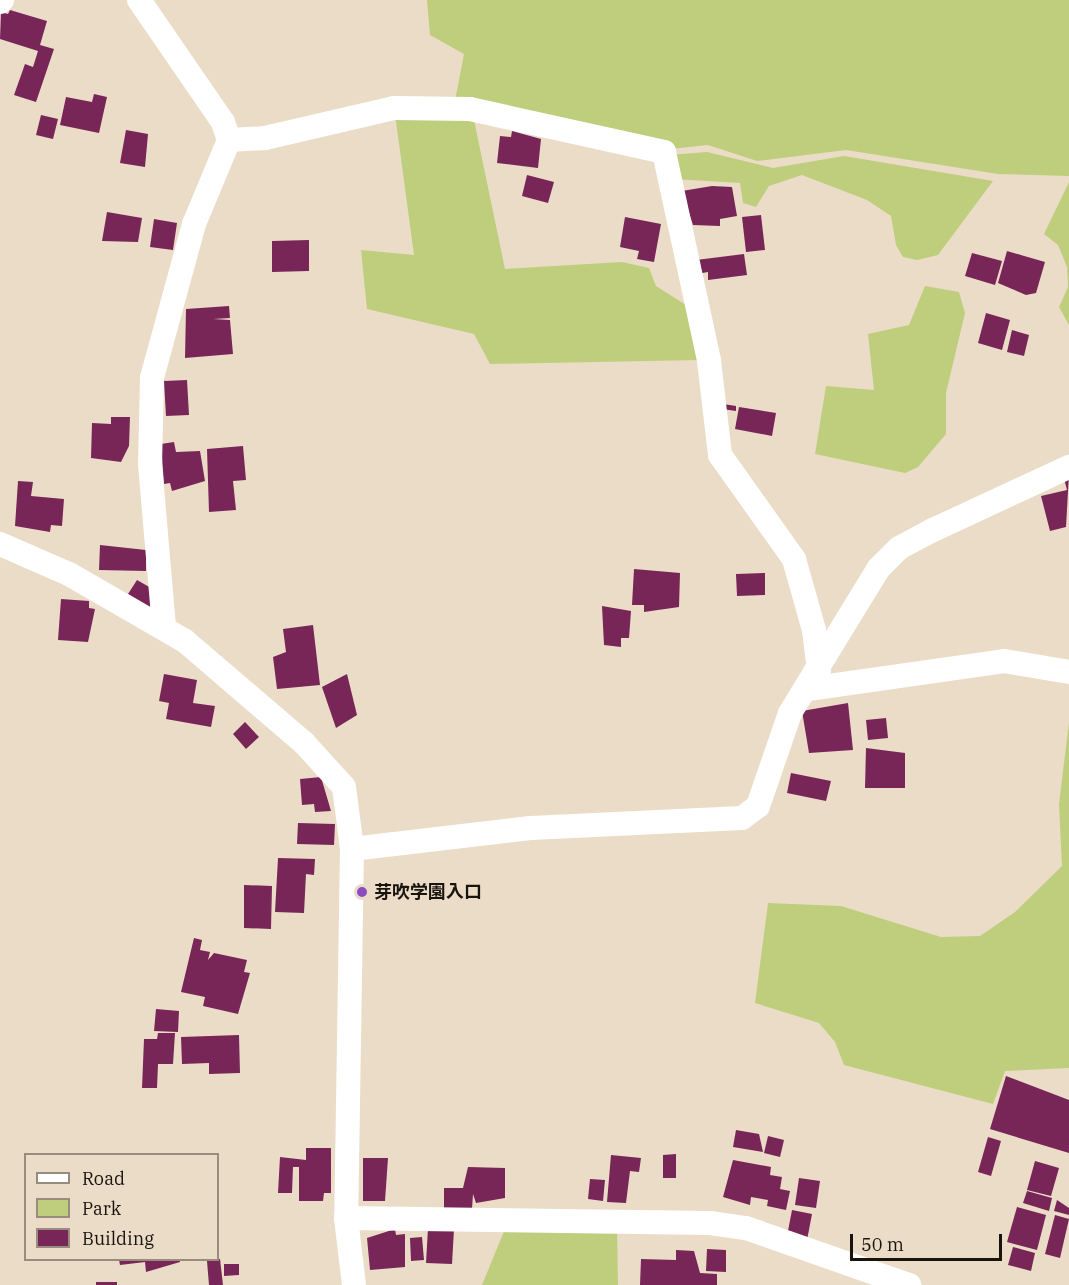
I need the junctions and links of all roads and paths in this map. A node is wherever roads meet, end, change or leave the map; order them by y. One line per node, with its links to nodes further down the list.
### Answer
1 (139, 0): 2 (street)
2 (230, 140): 5 (street); 7 (street)
3 (1069, 468): 7 (street)
4 (0, 544): 5 (street)
5 (164, 626): 8 (street)
6 (1069, 672): 7 (street)
7 (813, 680): 8 (street)
8 (352, 849): 9 (street)
9 (346, 1218): 10 (street); 11 (street)
10 (354, 1285)
11 (909, 1285)

